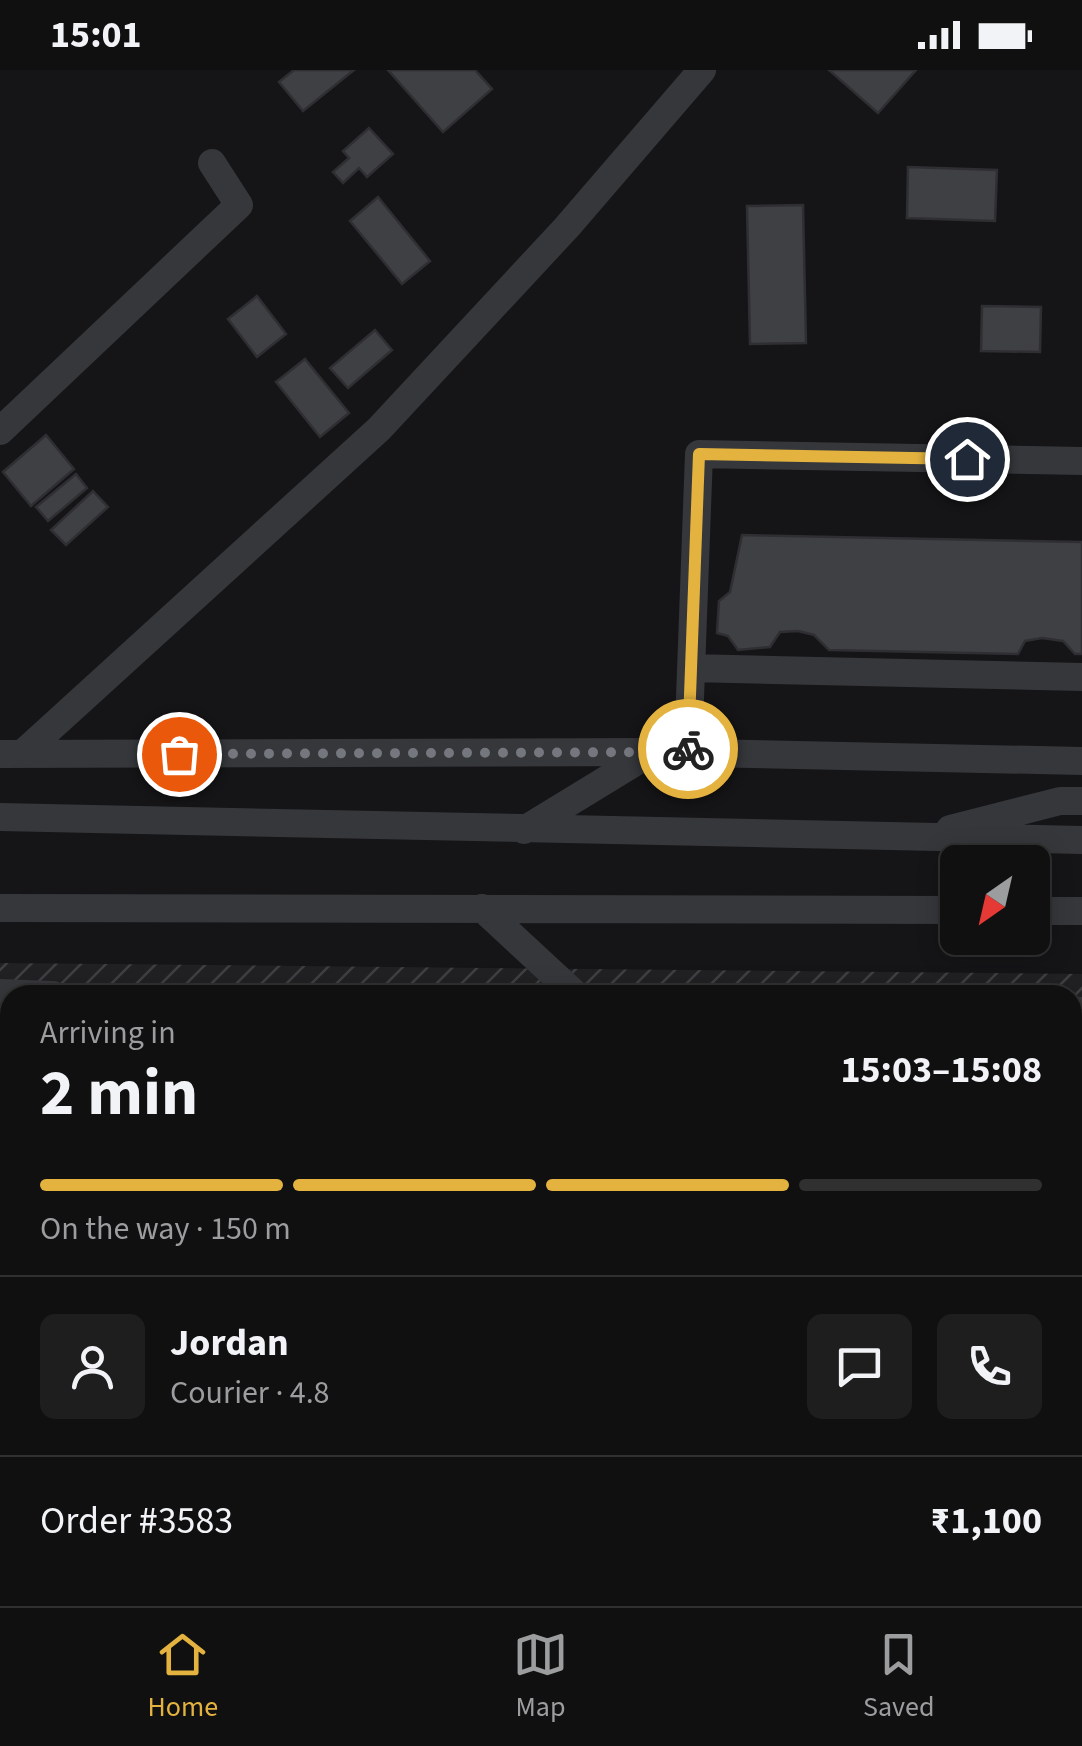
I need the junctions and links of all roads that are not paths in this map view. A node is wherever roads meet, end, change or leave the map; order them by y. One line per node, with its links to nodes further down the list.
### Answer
1 (702, 70): 9 (street)
2 (212, 164): 3 (street)
3 (0, 431)
4 (1082, 461): 5 (street)
5 (691, 668): 6 (street); 8 (street)
6 (1082, 677)
7 (652, 752): 8 (street); 9 (street); 13 (street)
8 (688, 752): 10 (street)
9 (11, 754)
10 (1082, 762)
11 (1082, 801): 14 (street)
12 (0, 817): 13 (street)
13 (523, 830): 14 (street)
14 (915, 838): 15 (street)
15 (1082, 840)
16 (0, 908): 17 (street)
17 (482, 908): 18 (street); 21 (street)
18 (940, 910)
19 (1050, 910): 20 (street)
20 (1082, 911)
21 (565, 985)

